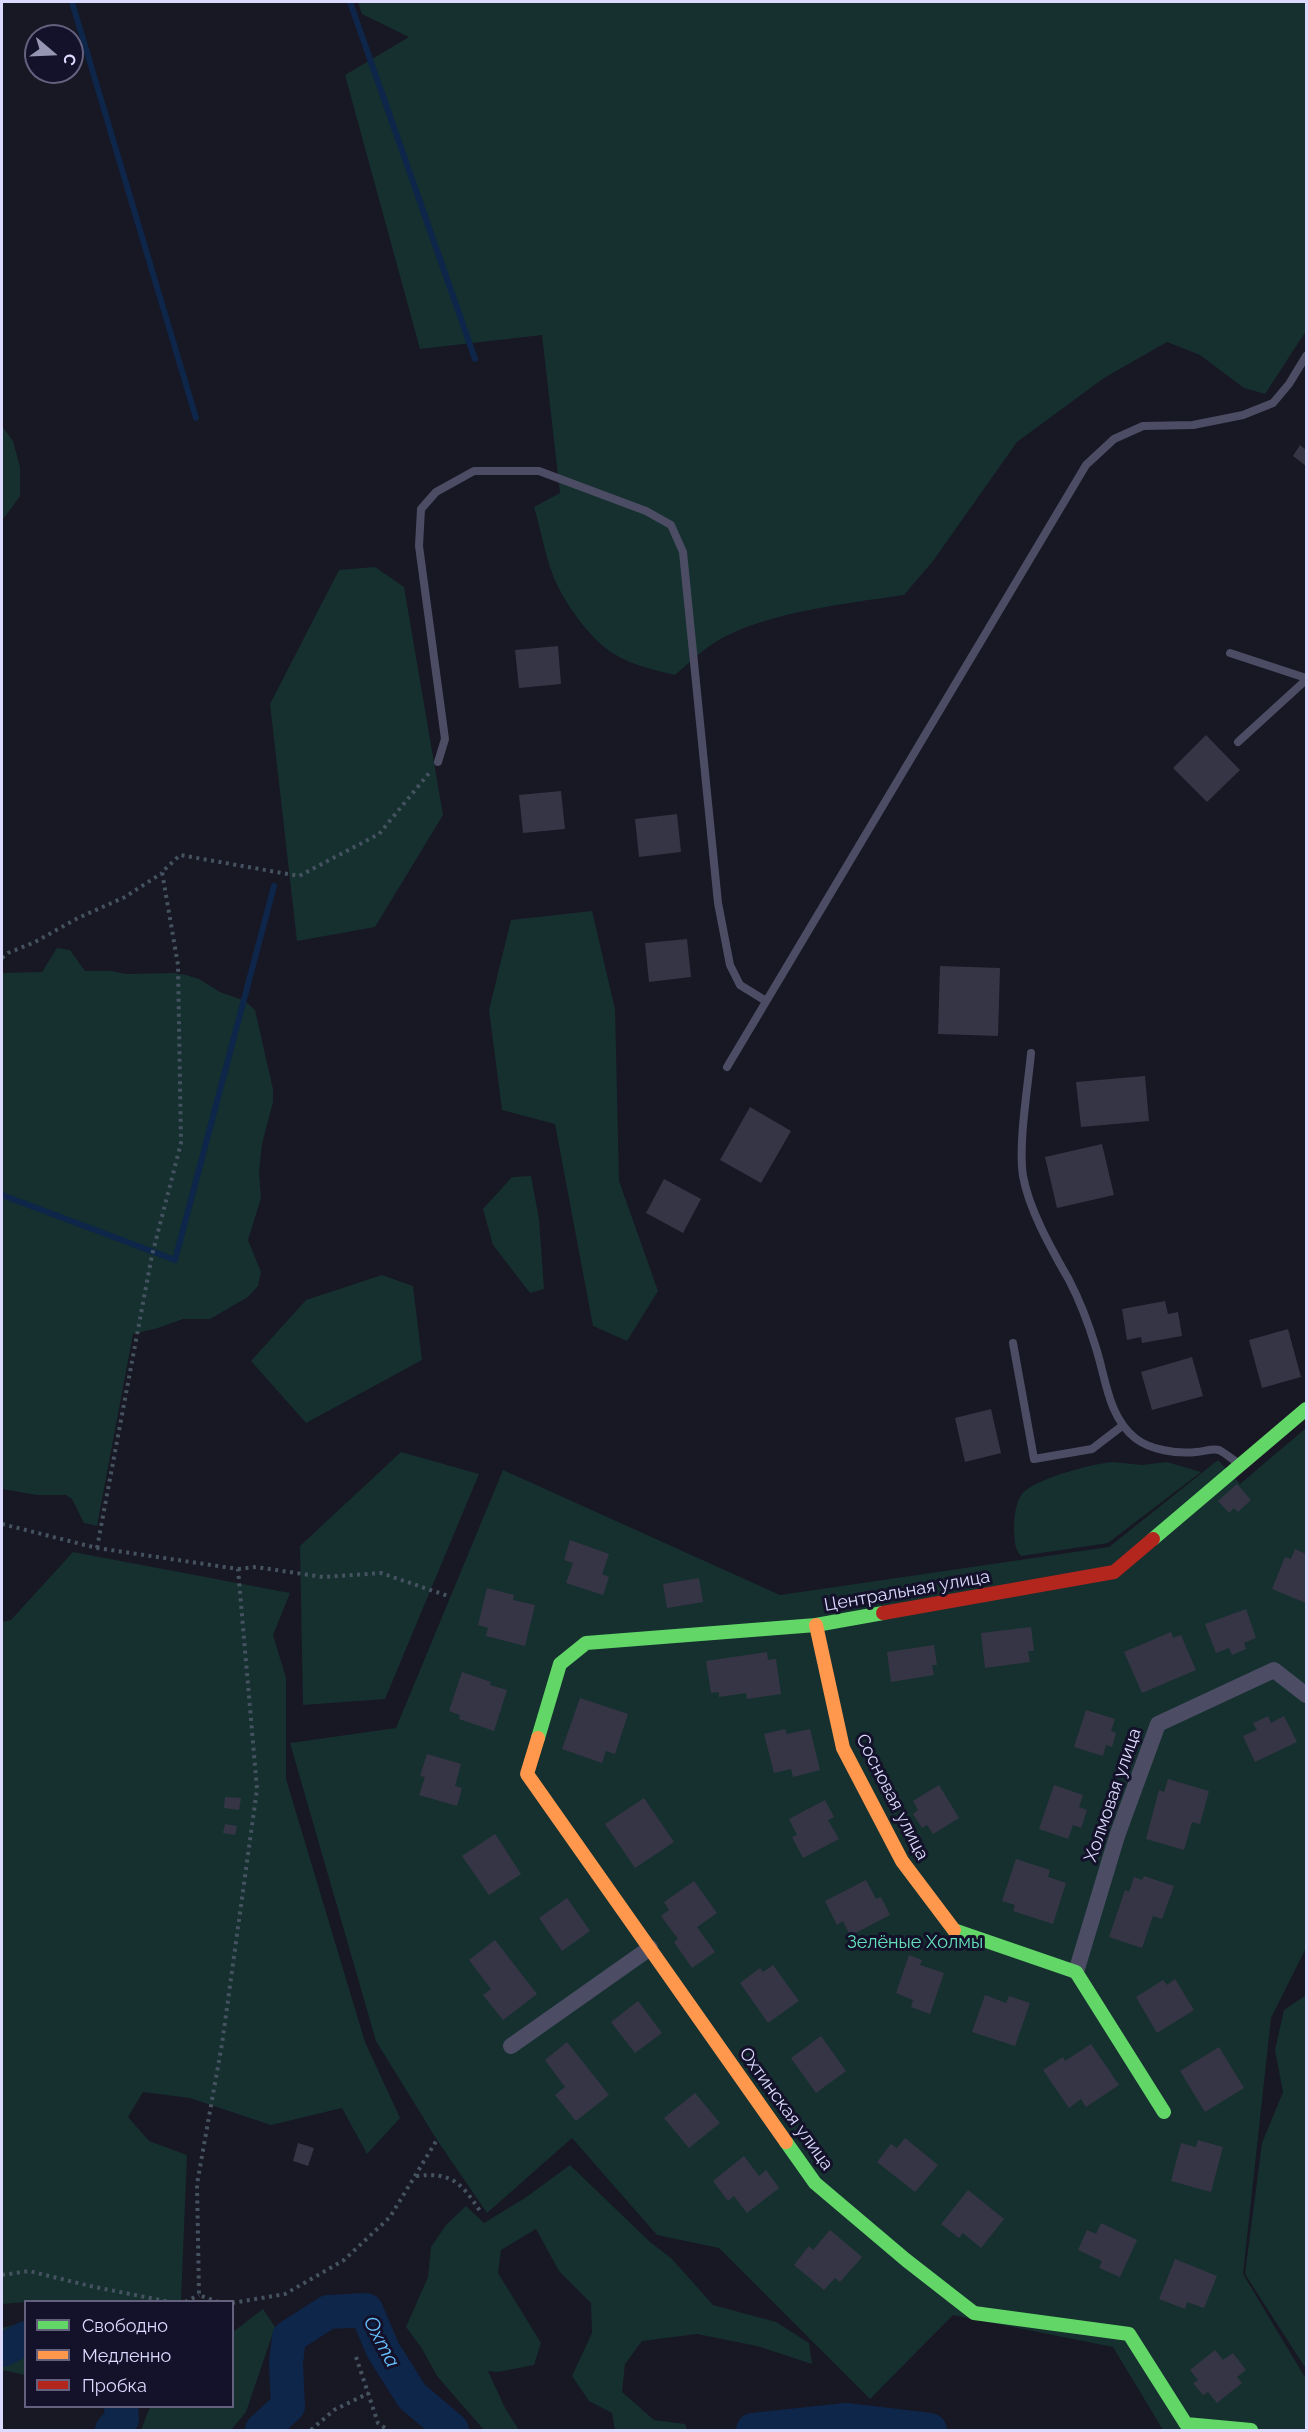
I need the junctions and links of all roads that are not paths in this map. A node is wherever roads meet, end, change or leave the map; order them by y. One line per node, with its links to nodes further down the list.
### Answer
1 (1306, 356): 6 (lane)
2 (1230, 653): 3 (lane)
3 (1306, 679): 4 (lane)
4 (1238, 742)
5 (438, 762): 6 (lane)
6 (766, 1001): 8 (lane)
7 (1031, 1053): 11 (lane)
8 (727, 1067)
9 (1013, 1343): 11 (lane)
10 (1306, 1409): 12 (street, Центральная улица)
11 (1122, 1426): 12 (lane)
12 (1235, 1469): 13 (street, Центральная улица)
13 (816, 1625): 14 (street, Центральная улица); 17 (street, Сосновая улица)
14 (560, 1664): 16 (street, Охтинская улица)
15 (1306, 1695): 17 (street, Холмовая улица)
16 (650, 1948): 18 (street); 20 (street, Охтинская улица)
17 (1076, 1972): 19 (street)
18 (511, 2046)
19 (1164, 2112)
20 (1251, 2430)

